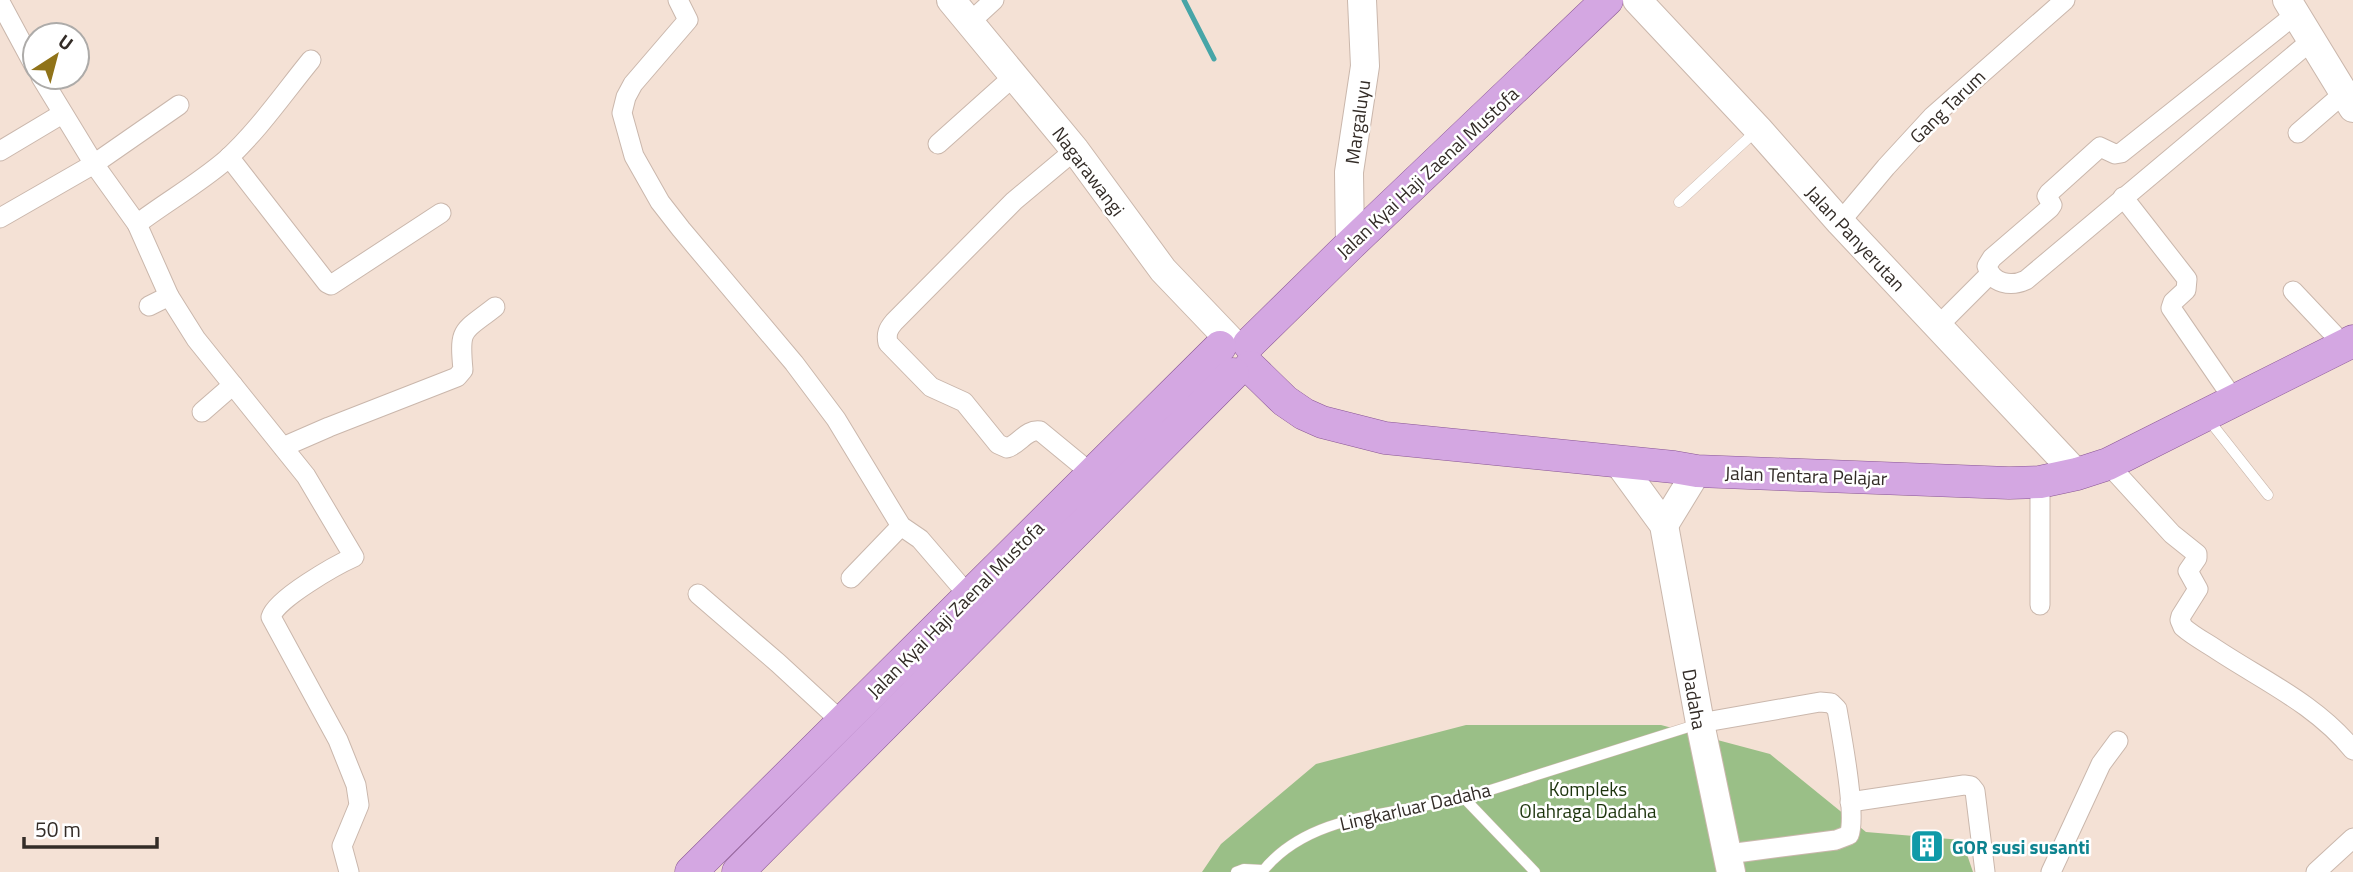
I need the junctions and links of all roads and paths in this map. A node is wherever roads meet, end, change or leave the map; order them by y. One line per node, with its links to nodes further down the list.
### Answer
1 (678, 0): 54 (street)
2 (951, 0): 10 (street, Nagarawangi)
3 (994, 0): 10 (street)
4 (1362, 0): 32 (street, Margaluyu)
5 (1607, 0): 32 (main road, Jalan Kyai Haji Zaenal Mustofa)
6 (1637, 0): 19 (street, Jalan Panyerutan)
7 (2064, 0): 30 (street, Gang Tarum)
8 (0, 2): 12 (street)
9 (2291, 7): 11 (street); 33 (street)
10 (970, 23): 14 (street, Nagarawangi)
11 (2312, 40): 16 (street); 26 (street)
12 (21, 41)
13 (311, 60): 24 (street)
14 (1014, 76): 21 (street); 22 (street, Nagarawangi)
15 (49, 91): 18 (street)
16 (2348, 101): 20 (street)
17 (179, 105): 25 (street)
18 (62, 114): 23 (street); 25 (street)
19 (1758, 129): 27 (lane); 30 (street, Jalan Panyerutan)
20 (2298, 133)
21 (938, 144)
22 (1075, 150): 40 (street, Nagarawangi); 49 (street)
23 (0, 151)
24 (229, 157): 28 (street); 31 (street)
25 (94, 164): 29 (street); 31 (street)
26 (2123, 197): 33 (street); 42 (street)
27 (1679, 202)
28 (441, 213)
29 (0, 218)
30 (1840, 222): 38 (street, Jalan Panyerutan)
31 (137, 224): 35 (street)
32 (1350, 244): 40 (main road, Jalan Kyai Haji Zaenal Mustofa)
33 (1990, 274): 38 (street)
34 (2292, 291): 39 (street)
35 (169, 296): 36 (street); 41 (street)
36 (149, 306)
37 (495, 307): 45 (street)
38 (1937, 326): 50 (street, Jalan Panyerutan)
39 (2348, 343): 42 (main road, Jalan Tentara Pelajar)
40 (1236, 354): 46 (main road, Jalan Tentara Pelajar); 49 (main road, Jalan Kyai Haji Zaenal Mustofa); 59 (main road, Jalan Kyai Haji Zaenal Mustofa)
41 (233, 385): 43 (street); 45 (street)
42 (2234, 400): 44 (main road, Jalan Tentara Pelajar)
43 (202, 412)
44 (2205, 416): 47 (main road, Jalan Tentara Pelajar); 52 (lane)
45 (284, 447): 71 (street)
46 (1618, 463): 48 (main road, Jalan Tentara Pelajar); 53 (street, Dadaha)
47 (2108, 464): 50 (main road, Jalan Tentara Pelajar); 63 (street)
48 (1696, 471): 51 (main road, Jalan Tentara Pelajar); 53 (street)
49 (1091, 473): 57 (main road, Jalan Kyai Haji Zaenal Mustofa)
50 (2077, 474): 51 (main road, Jalan Tentara Pelajar)
51 (2040, 482): 58 (street)
52 (2268, 495)
53 (1664, 524): 61 (street, Dadaha)
54 (901, 526): 55 (street); 57 (street)
55 (851, 578)
56 (698, 593): 60 (street)
57 (968, 595): 59 (street); 60 (main road, Jalan Kyai Haji Zaenal Mustofa)
58 (2040, 605)
59 (988, 621): 68 (main road, Jalan Kyai Haji Zaenal Mustofa)
60 (842, 722): 66 (main road, Jalan Kyai Haji Zaenal Mustofa)
61 (1700, 723): 64 (lane, Lingkarluar Dadaha); 65 (street); 69 (street, Dadaha)
62 (2118, 740): 76 (street)
63 (2353, 750)
64 (1464, 798): 70 (lane, Lingkarluar Dadaha); 74 (lane)
65 (1850, 802): 69 (street); 75 (street)
66 (742, 822): 68 (main road); 72 (main road, Jalan Kyai Haji Zaenal Mustofa)
67 (2347, 843): 77 (street)
68 (752, 863)
69 (1729, 863)
70 (1263, 871): 73 (lane)
71 (349, 872)
72 (691, 872)
73 (1236, 872)
74 (1535, 872)
75 (1985, 872)
76 (2051, 872)
77 (2316, 872)

